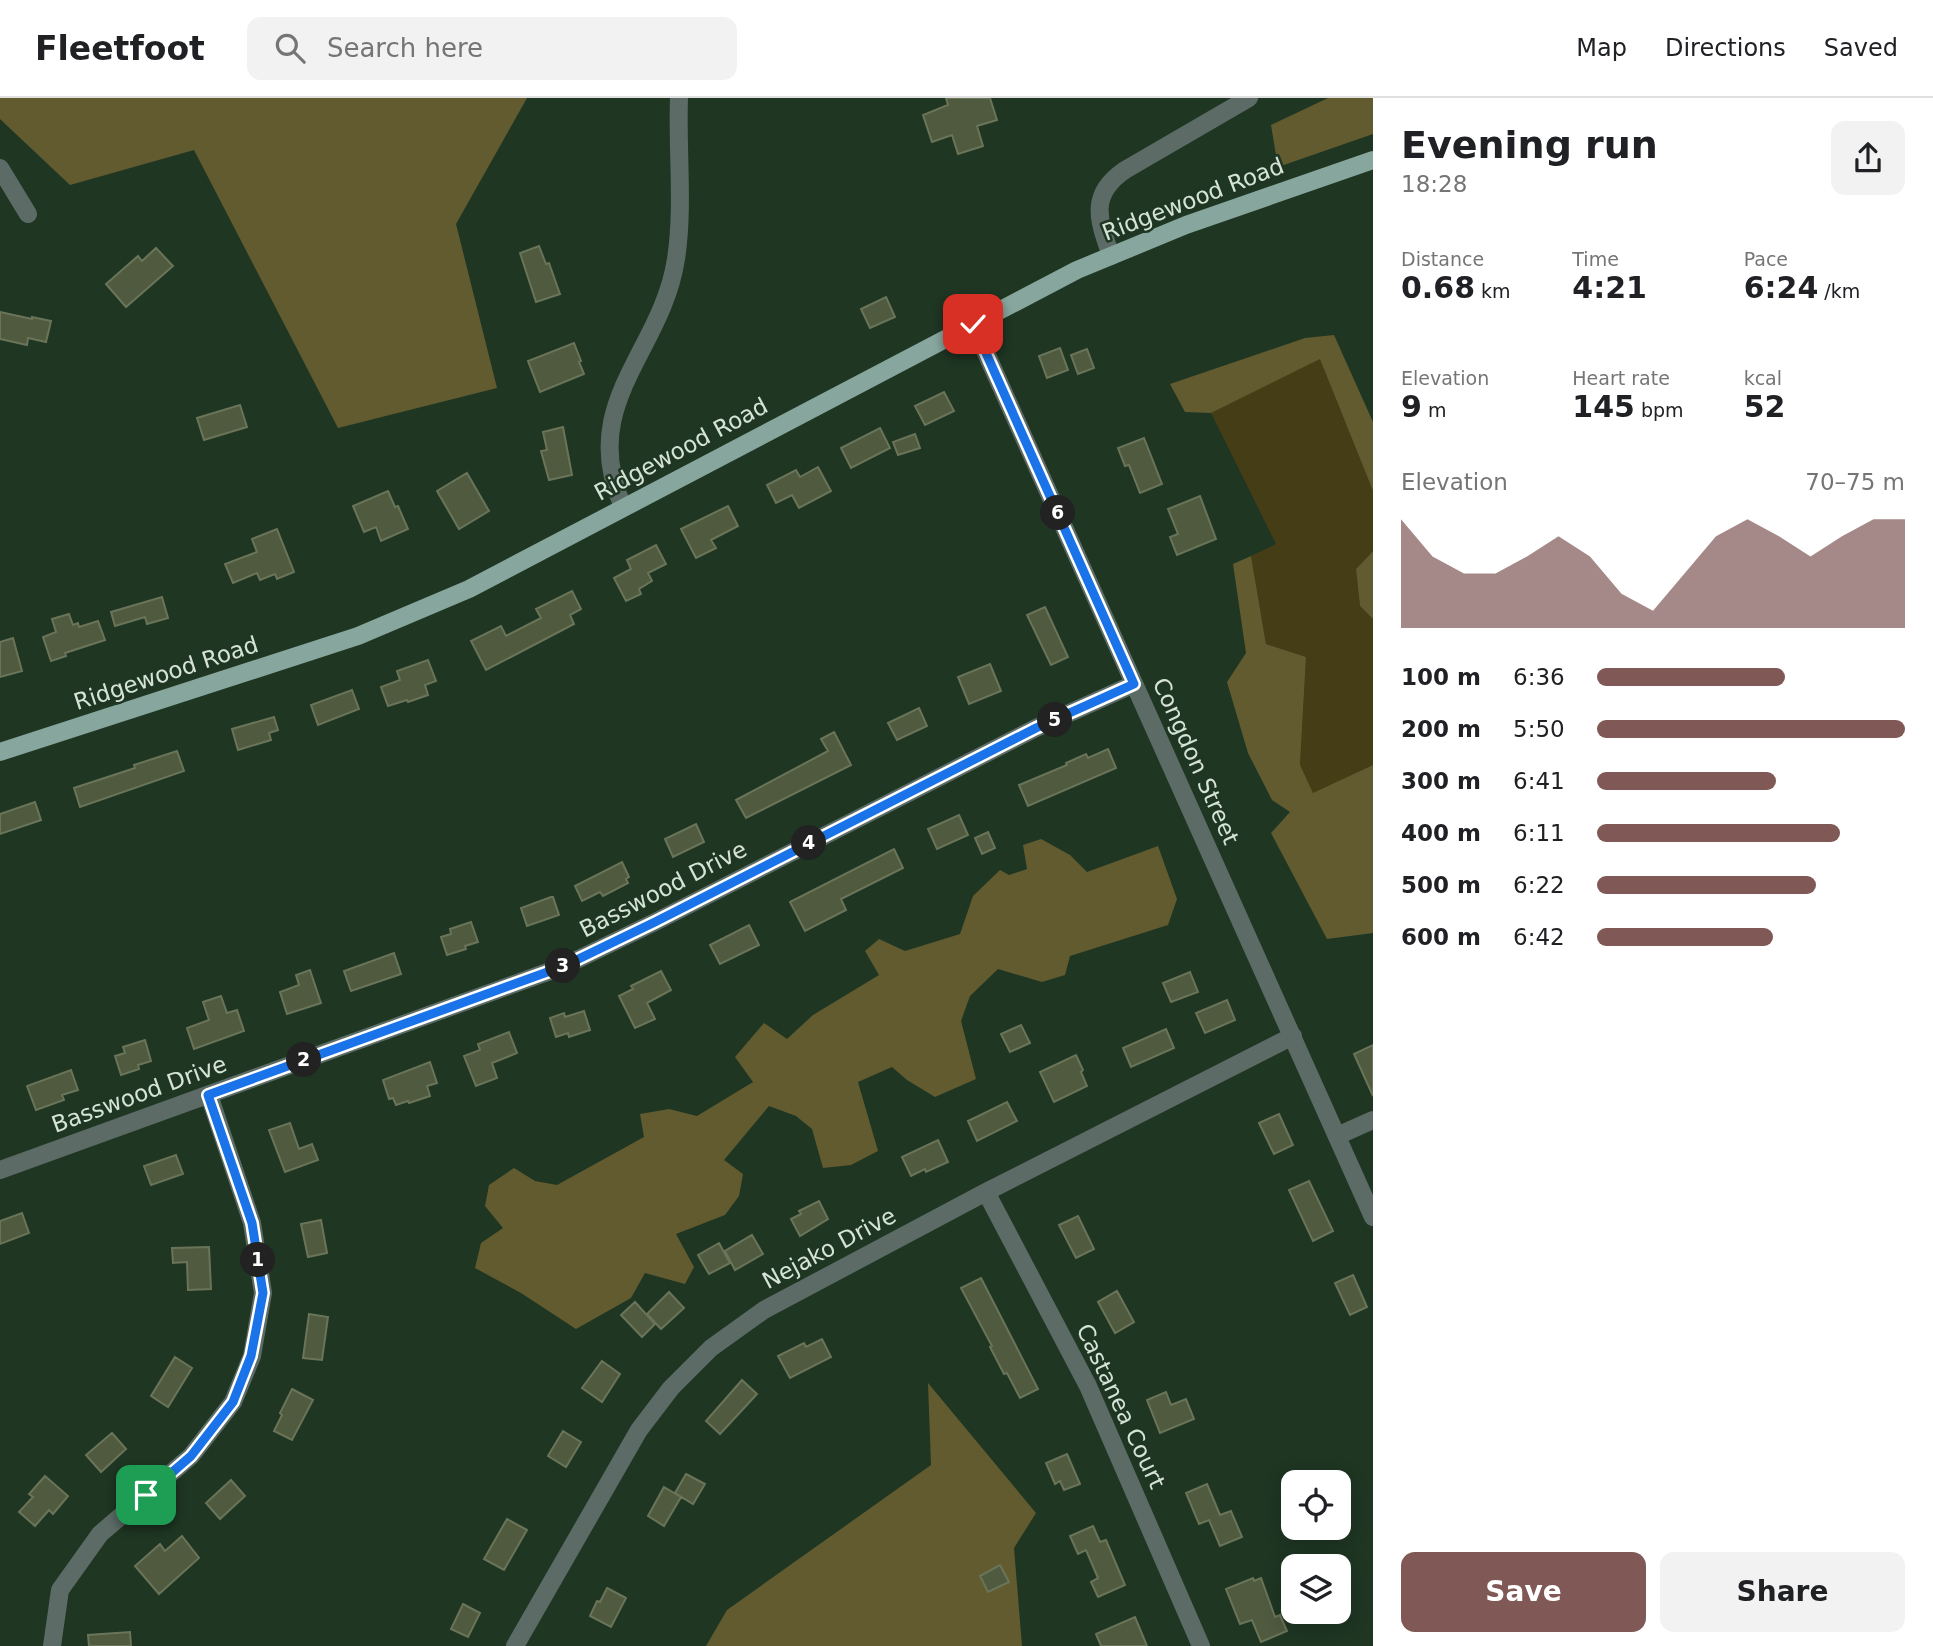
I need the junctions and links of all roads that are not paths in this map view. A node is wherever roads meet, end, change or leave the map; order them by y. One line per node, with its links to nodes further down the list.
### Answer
1 (679, 98): 8 (street)
2 (1249, 98): 6 (street)
3 (1373, 160): 6 (main road, Ridgewood Road)
4 (0, 168): 5 (street)
5 (28, 214)
6 (1111, 256): 7 (main road, Ridgewood Road)
7 (973, 324): 8 (main road, Ridgewood Road); 9 (street, Congdon Street)
8 (623, 507): 10 (main road, Ridgewood Road)
9 (1134, 684): 11 (street, Congdon Street); 12 (street, Basswood Drive)
10 (0, 752)
11 (1293, 1036): 14 (street, Congdon Street); 16 (street, Nejako Drive)
12 (208, 1095): 15 (street, Basswood Drive); 18 (street)
13 (1373, 1120): 14 (street)
14 (1337, 1136): 17 (street, Congdon Street)
15 (0, 1170)
16 (986, 1192): 19 (street, Nejako Drive); 20 (street, Castanea Court)
17 (1373, 1217)
18 (52, 1646)
19 (515, 1646)
20 (1201, 1646)

